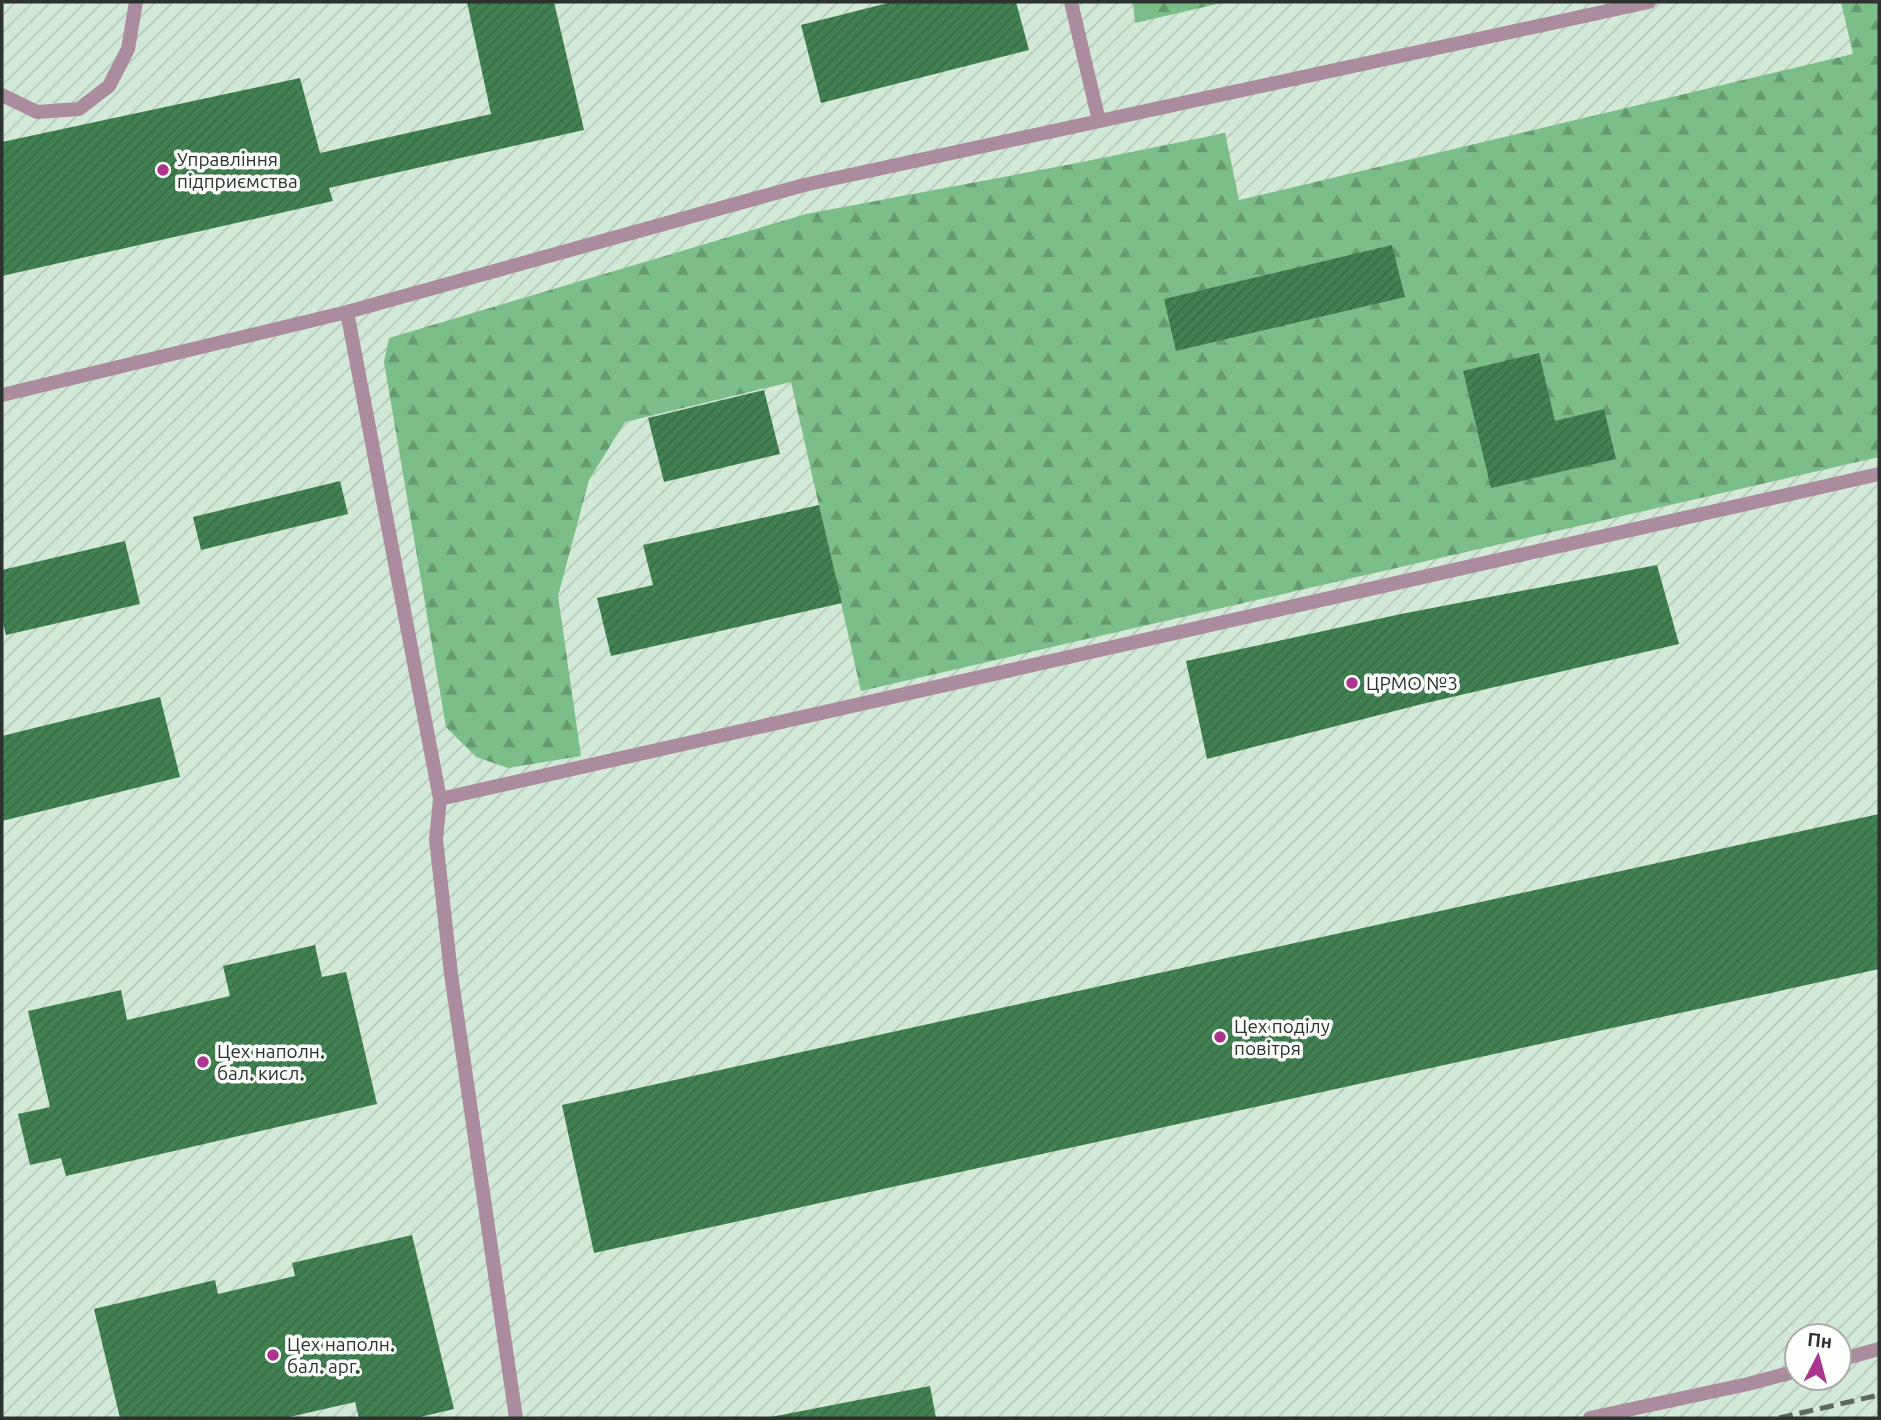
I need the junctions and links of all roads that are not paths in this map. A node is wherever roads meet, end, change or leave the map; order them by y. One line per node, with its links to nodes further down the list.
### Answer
1 (136, 2): 4 (lane)
2 (1071, 2): 5 (lane)
3 (1650, 2): 5 (lane)
4 (2, 95)
5 (1099, 121): 6 (lane)
6 (347, 312): 7 (lane); 9 (lane)
7 (2, 395)
8 (1879, 474): 9 (lane)
9 (440, 799): 13 (lane)
10 (1879, 1349): 11 (lane)
11 (1853, 1356)
12 (1783, 1375): 14 (lane)
13 (516, 1418)
14 (1590, 1418)

